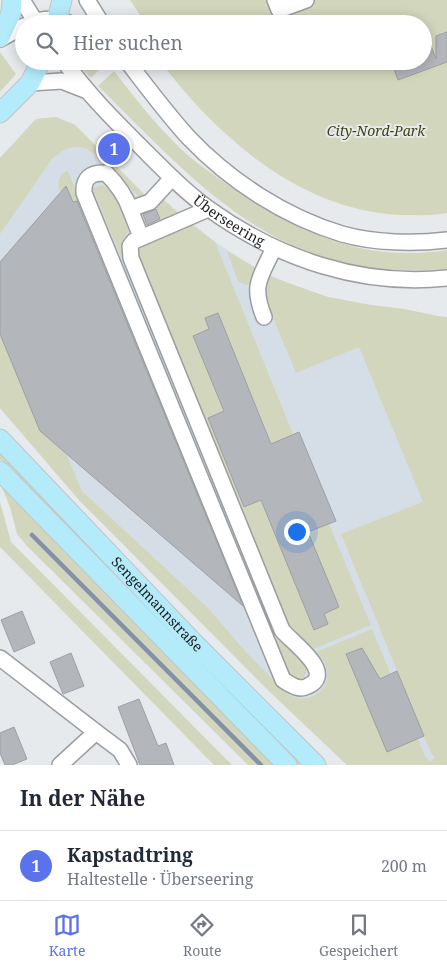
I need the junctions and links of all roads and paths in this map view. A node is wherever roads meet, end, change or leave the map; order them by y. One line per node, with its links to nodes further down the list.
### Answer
1 (12, 0): 11 (main road)
2 (22, 0): 7 (street)
3 (62, 0): 8 (main road)
4 (87, 0): 9 (street)
5 (275, 0): 6 (street)
6 (306, 0)
7 (28, 15)
8 (62, 15)
9 (96, 15)
10 (15, 31): 11 (street)
11 (0, 38)
12 (36, 70): 15 (main road)
13 (71, 70): 16 (street, Überseering)
14 (134, 70): 22 (street)
15 (30, 83): 16 (street); 17 (main road)
16 (85, 90): 18 (street, Überseering)
17 (0, 113)
18 (172, 178): 19 (street); 20 (street, Überseering)
19 (130, 209): 21 (street); 21 (street)
20 (208, 209): 21 (street); 23 (street, Überseering)
21 (141, 236)
22 (447, 240)
23 (274, 248): 24 (street, Überseering); 25 (street)
24 (447, 278)
25 (264, 317)
26 (0, 439): 33 (main road, Sengelmannstraße)
27 (0, 471): 32 (main road, Sengelmannstraße)
28 (0, 658): 29 (street)
29 (96, 732): 30 (street); 31 (street)
30 (60, 765)
31 (129, 765)
32 (288, 765)
33 (316, 765)

